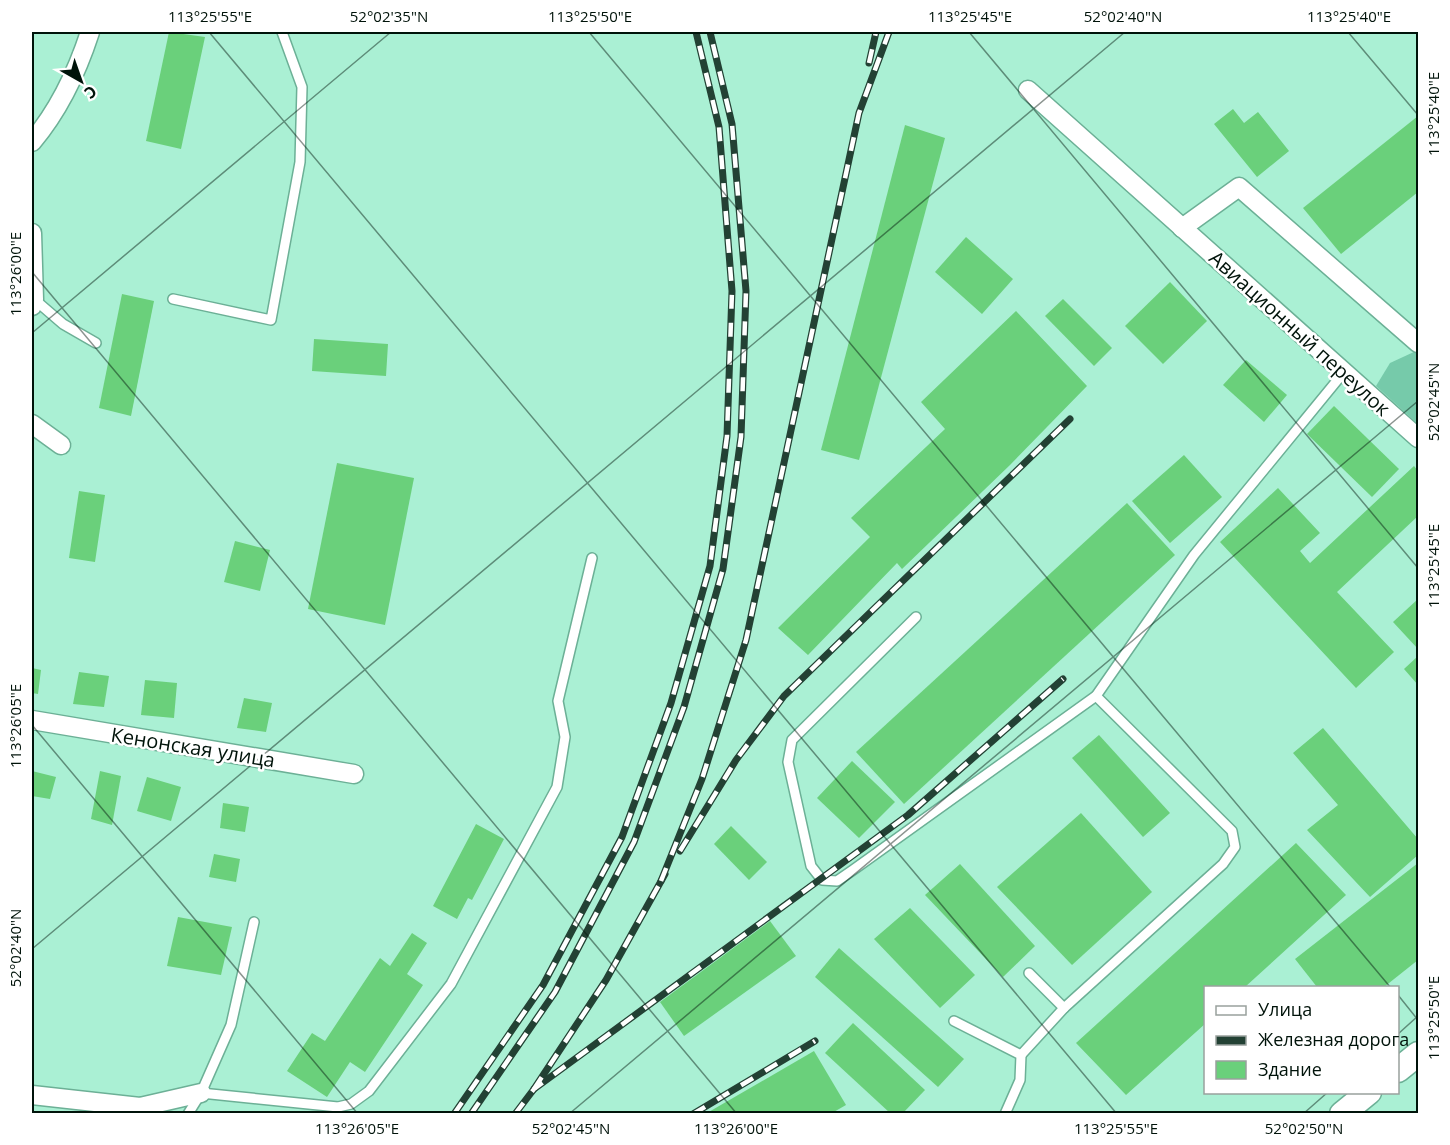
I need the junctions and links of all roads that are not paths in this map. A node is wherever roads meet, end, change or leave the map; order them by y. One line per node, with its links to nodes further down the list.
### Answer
1 (90, 32): 4 (street)
2 (282, 32): 7 (lane)
3 (1028, 90): 5 (street, Авиационный переулок)
4 (32, 142)
5 (1182, 228): 10 (street); 11 (street, Авиационный переулок)
6 (32, 233): 8 (street)
7 (173, 299)
8 (33, 303): 9 (lane)
9 (96, 343)
10 (1419, 343)
11 (1344, 372): 13 (street, Авиационный переулок); 17 (lane)
12 (32, 424): 14 (street)
13 (1419, 438)
14 (61, 445)
15 (592, 558): 27 (lane)
16 (916, 617): 17 (lane)
17 (1096, 696): 22 (lane)
18 (32, 720): 19 (street, Кенонская улица)
19 (354, 774)
20 (254, 922): 27 (lane)
21 (1029, 973): 22 (lane)
22 (1064, 1008): 25 (lane)
23 (954, 1021): 25 (lane)
24 (1419, 1054): 26 (main road)
25 (1021, 1055): 31 (lane)
26 (1399, 1069)
27 (201, 1094): 29 (street); 30 (lane)
28 (1366, 1094): 32 (main road)
29 (32, 1095)
30 (188, 1113)
31 (1005, 1113)
32 (1342, 1113)

